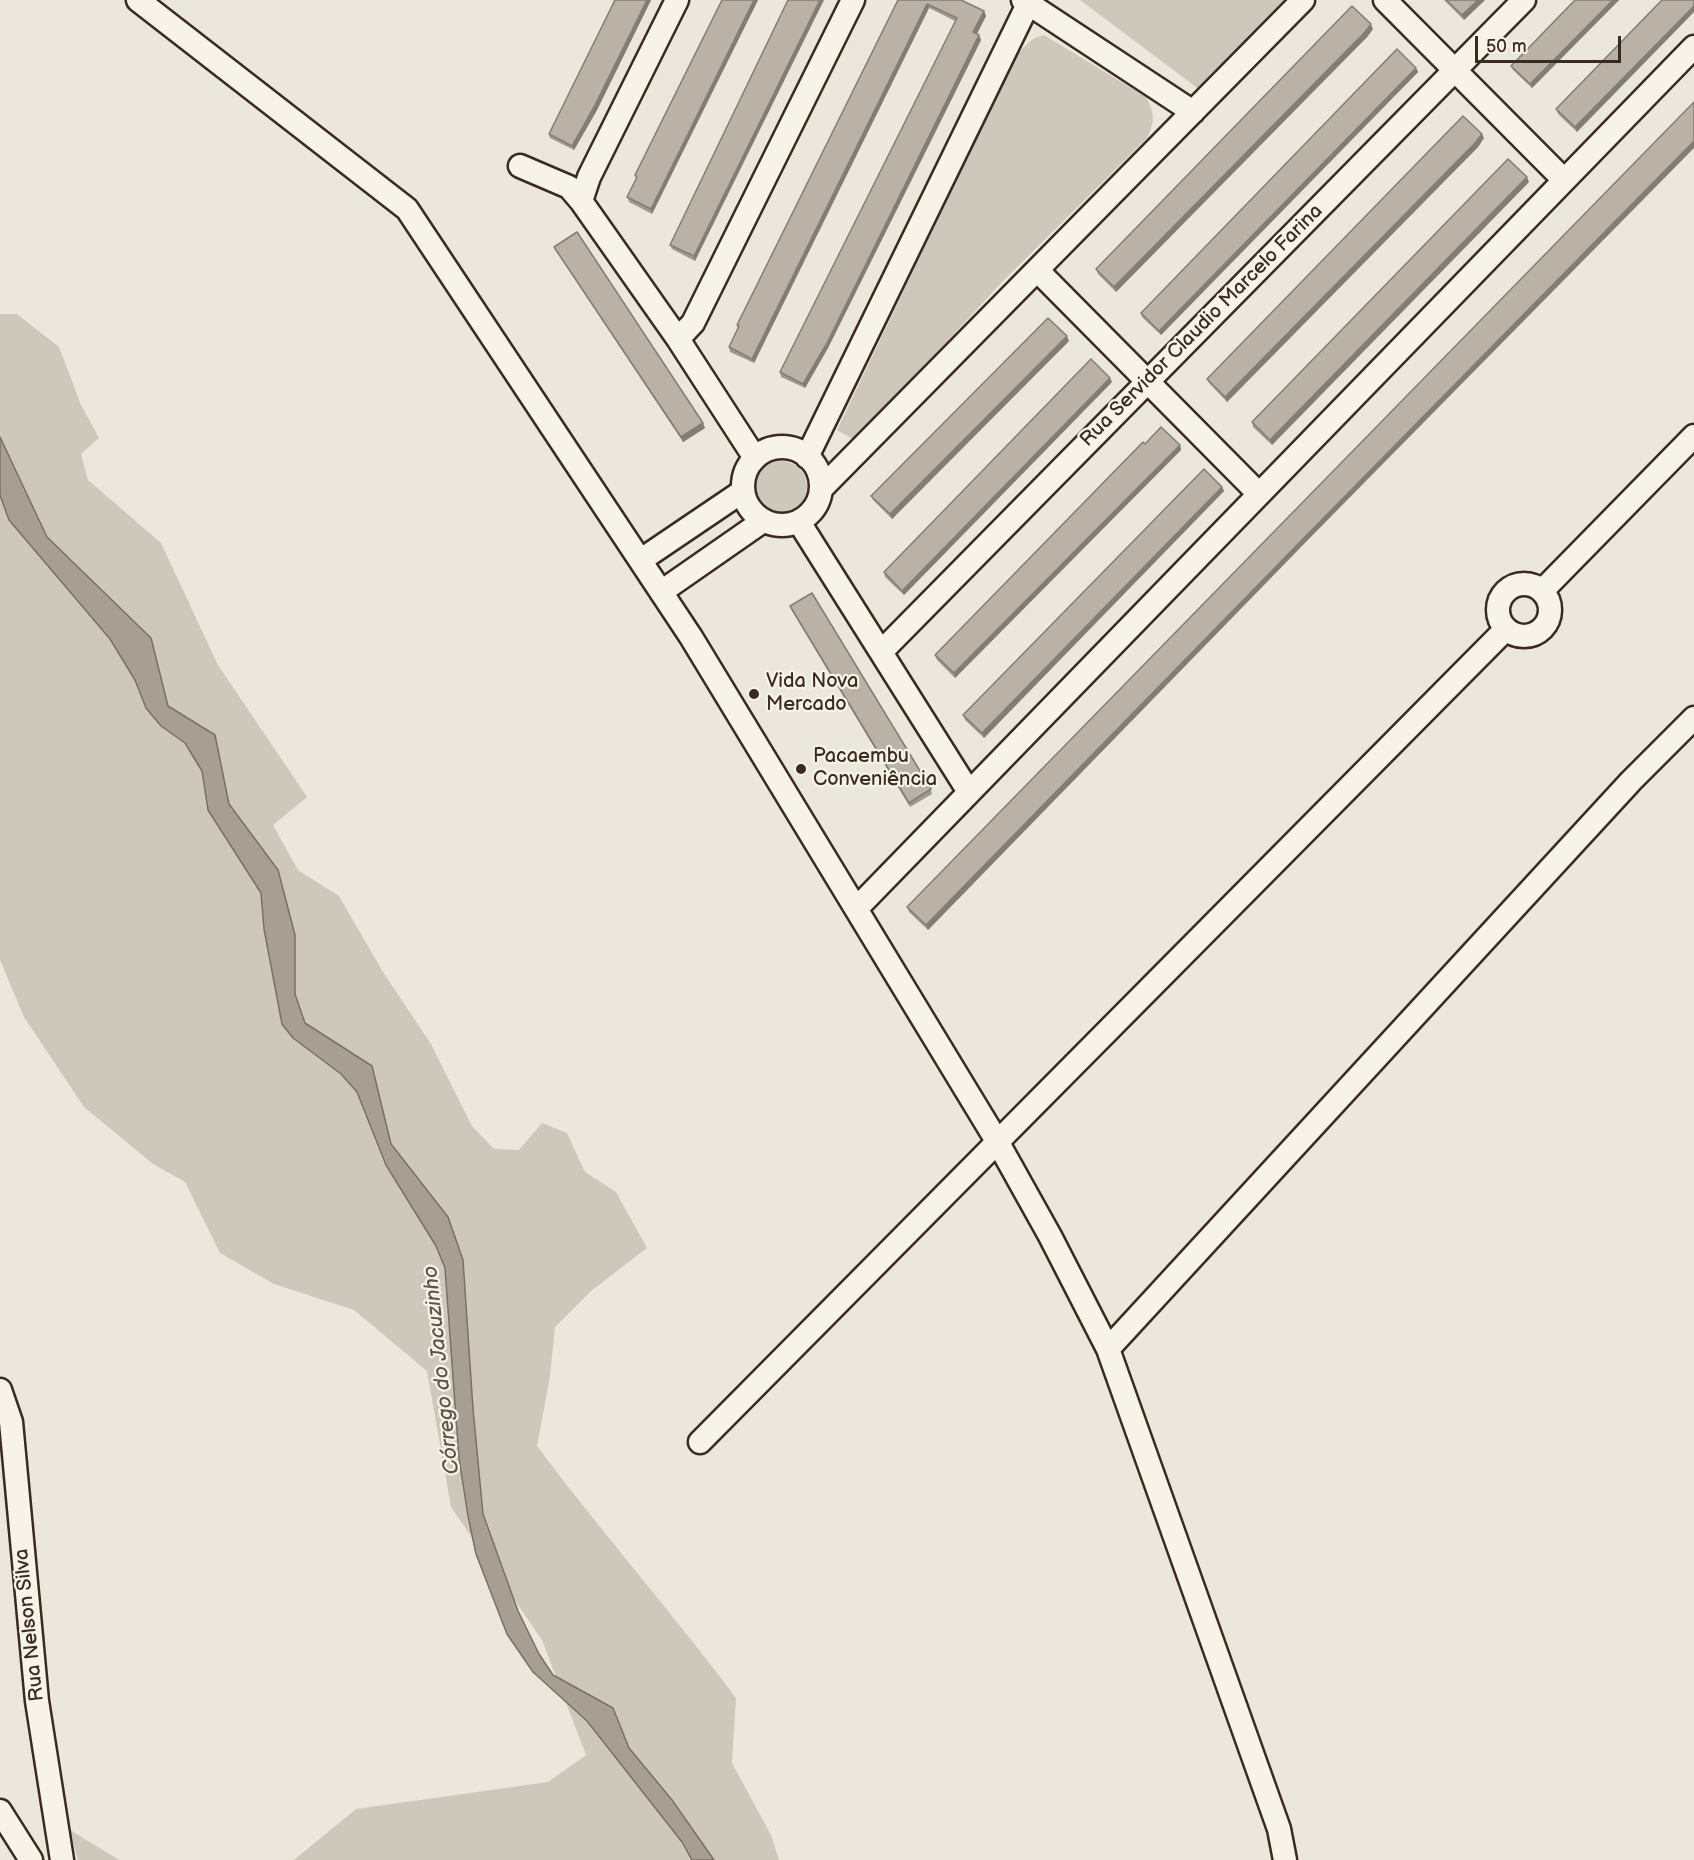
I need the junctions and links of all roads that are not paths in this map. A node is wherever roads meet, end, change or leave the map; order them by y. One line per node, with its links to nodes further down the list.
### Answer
1 (138, 0): 25 (street)
2 (677, 0): 13 (street)
3 (853, 0): 15 (street)
4 (1303, 0): 10 (street)
5 (1385, 0): 9 (street)
6 (1524, 0): 9 (street, Rua Servidor Claudio Marcelo Farina)
7 (1027, 1): 10 (street); 18 (street)
8 (1694, 47): 12 (street)
9 (1455, 70): 12 (street); 16 (street, Rua Servidor Claudio Marcelo Farina)
10 (1193, 112): 14 (street)
11 (520, 166): 13 (street)
12 (1564, 180): 22 (street)
13 (581, 201): 15 (street)
14 (1037, 270): 16 (street); 20 (street)
15 (678, 339): 19 (street)
16 (1148, 382): 22 (street); 29 (street, Rua Servidor Claudio Marcelo Farina)
17 (1694, 436): 26 (street)
18 (807, 457): 19 (street); 20 (street)
19 (755, 458): 21 (street)
20 (821, 489): 24 (street)
21 (743, 491): 23 (street); 25 (street)
22 (1259, 494): 31 (street)
23 (763, 521): 24 (street); 27 (street)
24 (799, 522): 29 (street)
25 (641, 560): 27 (street)
26 (1542, 591): 28 (street); 28 (street)
27 (661, 592): 32 (street)
28 (1506, 629): 33 (street)
29 (881, 652): 31 (street)
30 (1694, 718): 34 (street)
31 (969, 792): 32 (street)
32 (857, 908): 33 (street)
33 (997, 1141): 34 (street); 36 (street)
34 (1108, 1350): 40 (street)
35 (0, 1390): 39 (street, Rua Nelson Silva)
36 (700, 1442)
37 (0, 1811): 38 (street)
38 (31, 1860)
39 (62, 1860)
40 (1285, 1860)

